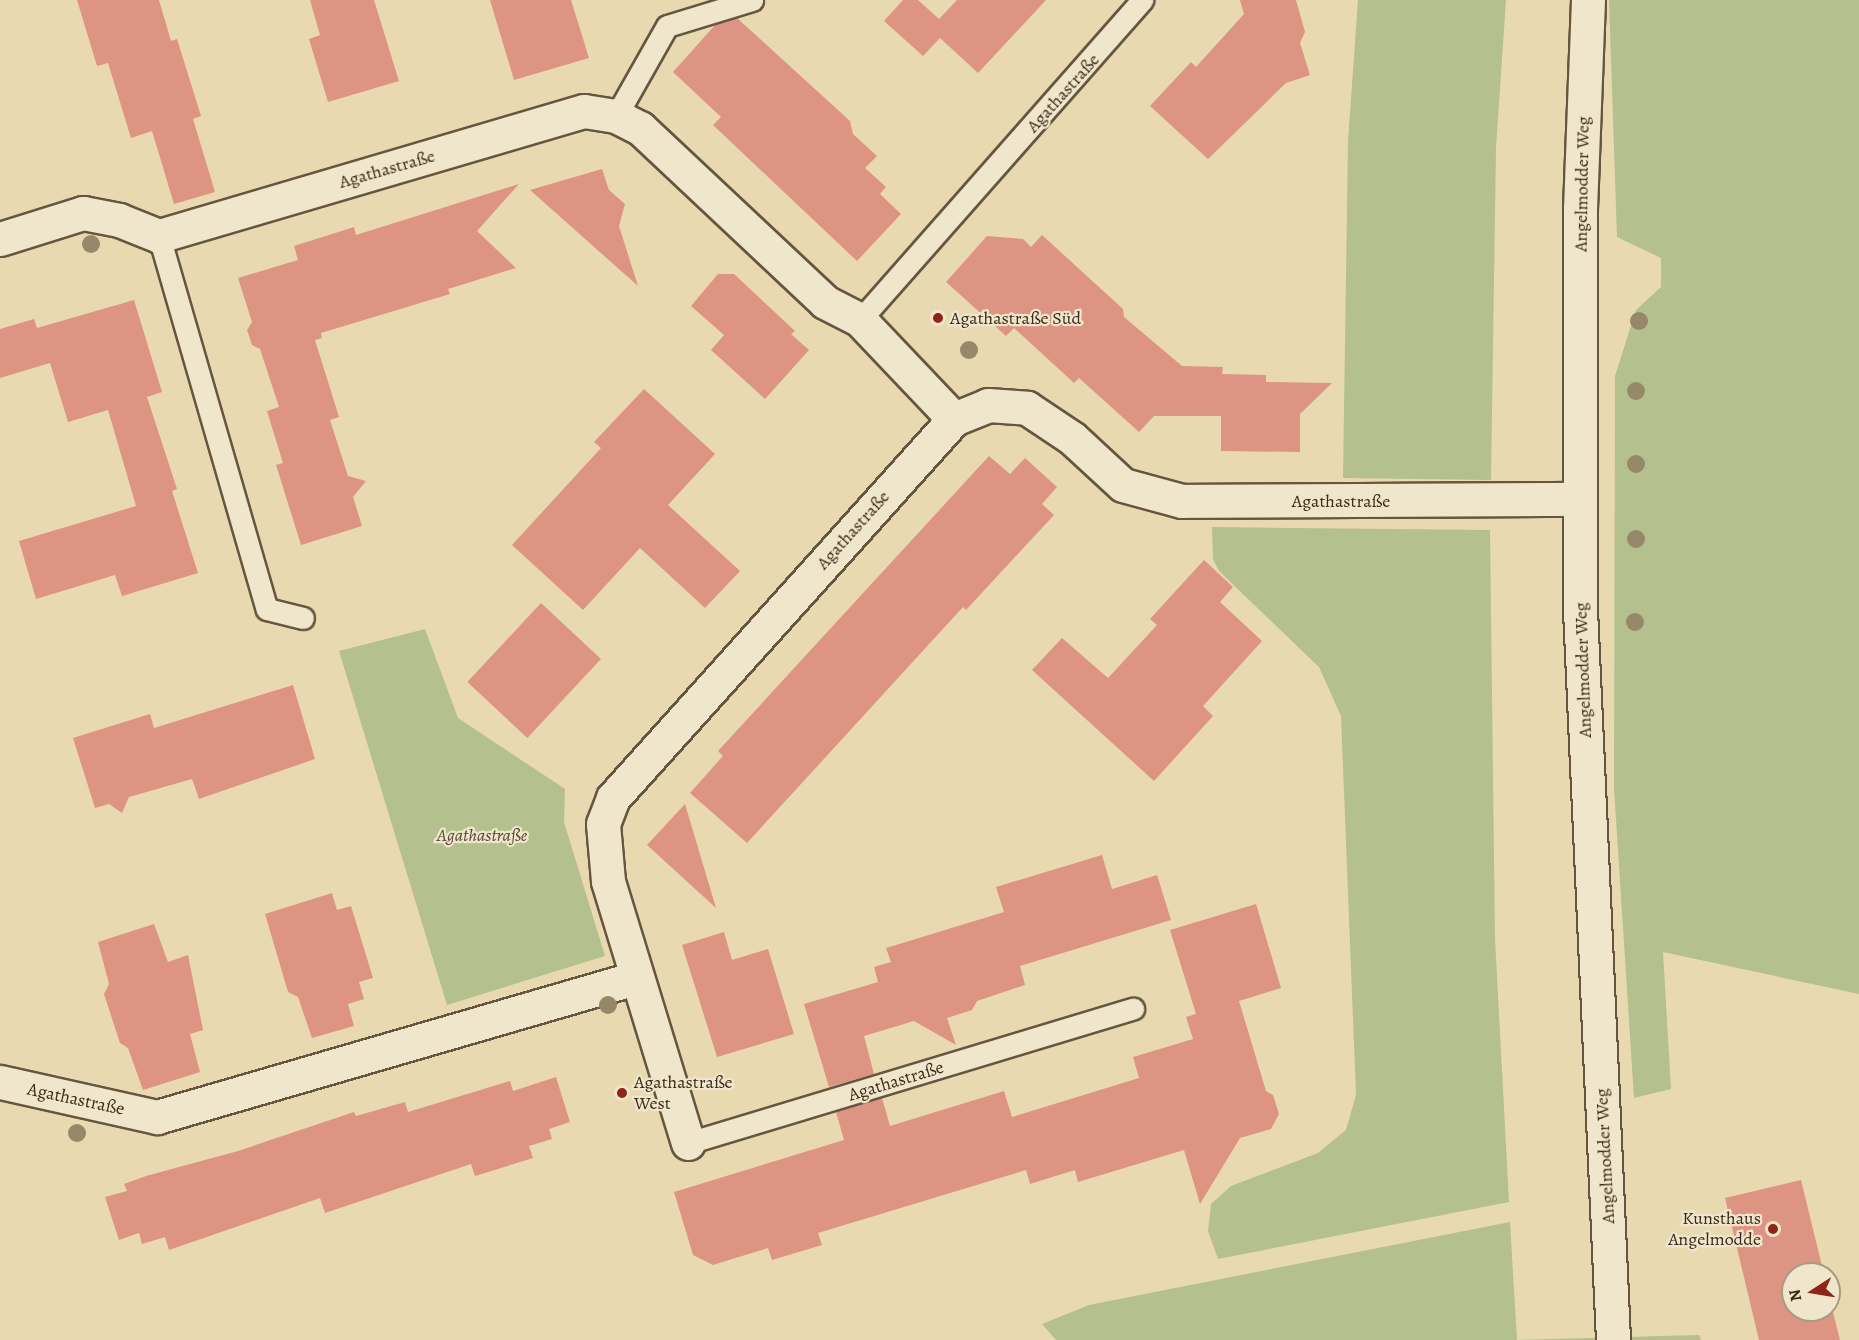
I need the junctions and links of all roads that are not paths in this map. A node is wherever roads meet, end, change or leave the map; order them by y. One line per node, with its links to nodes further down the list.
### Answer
1 (752, 0): 4 (lane)
2 (1142, 0): 7 (lane, Agathastraße)
3 (1588, 0): 9 (street, Angelmodder Weg)
4 (615, 116): 5 (street, Agathastraße); 7 (street, Agathastraße)
5 (159, 236): 6 (street); 10 (lane)
6 (0, 239)
7 (860, 320): 8 (street, Agathastraße)
8 (954, 419): 9 (street, Agathastraße); 11 (street, Agathastraße)
9 (1580, 500): 15 (street, Angelmodder Weg)
10 (303, 618)
11 (636, 978): 13 (street, Agathastraße); 14 (street, Agathastraße)
12 (1133, 1010): 14 (lane, Agathastraße)
13 (0, 1082)
14 (688, 1143)
15 (1613, 1340)

